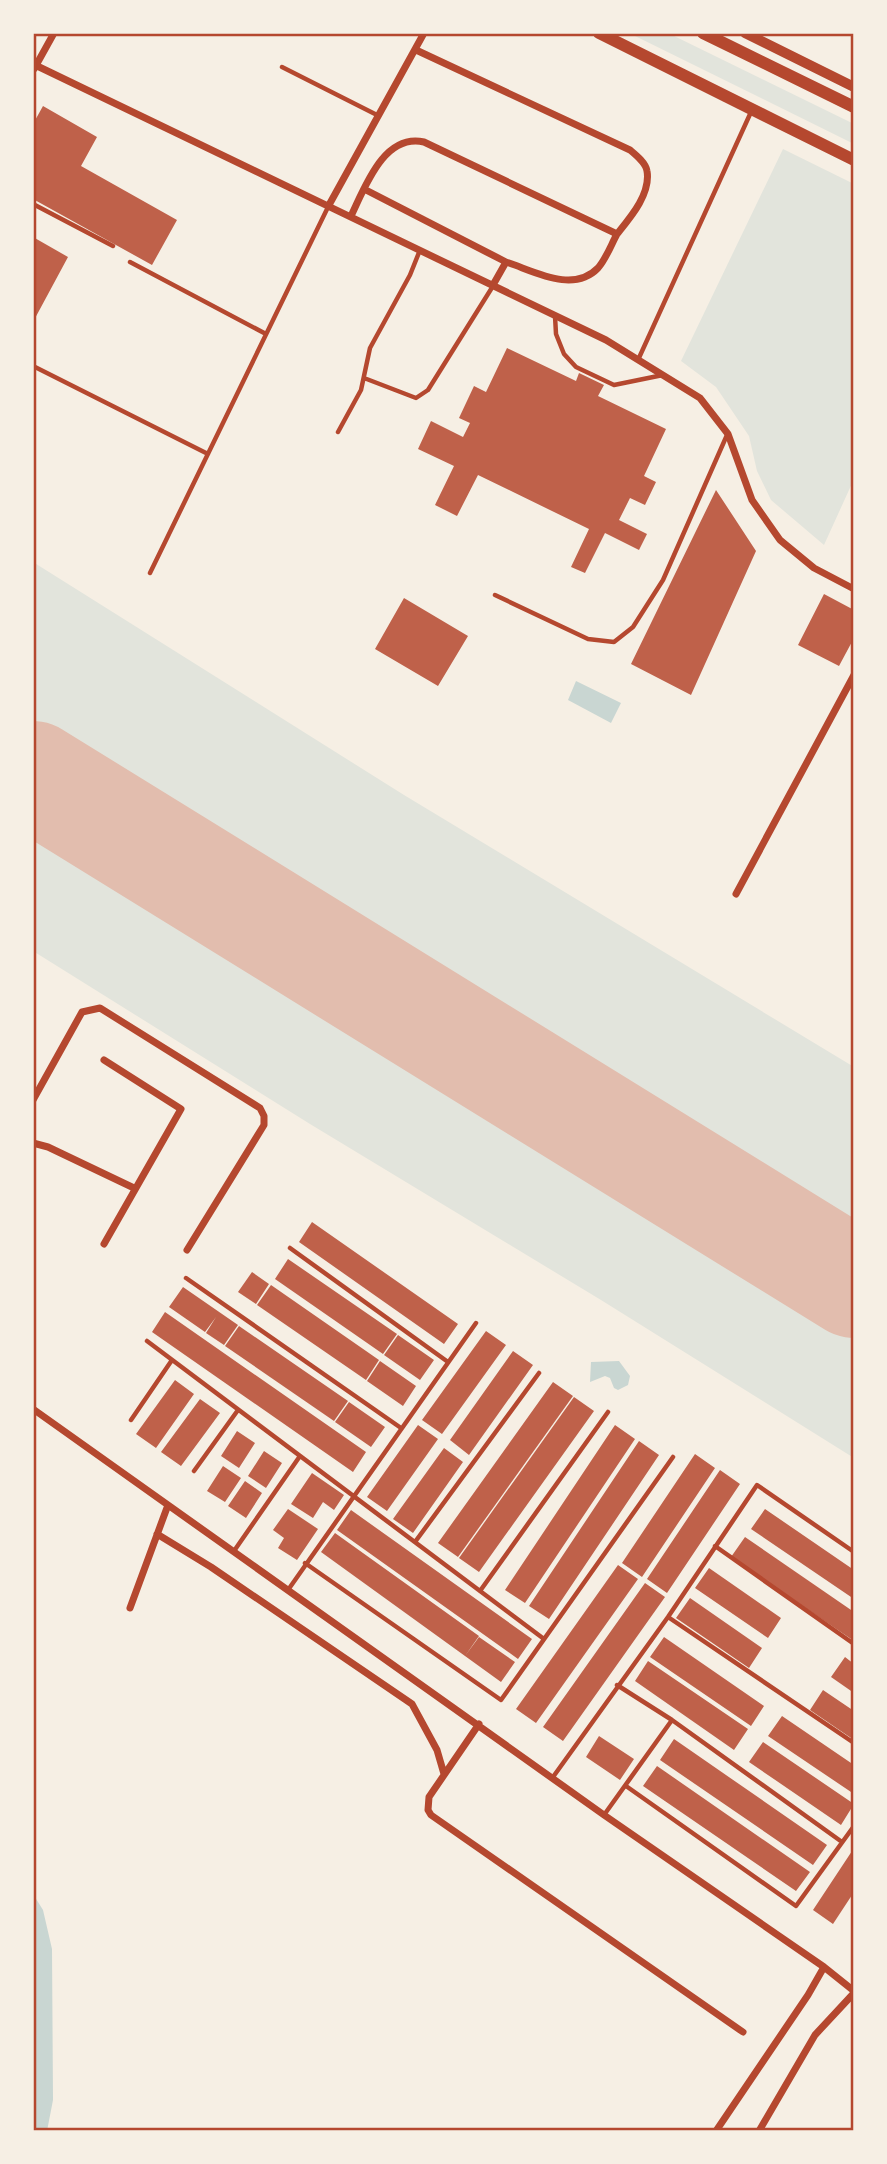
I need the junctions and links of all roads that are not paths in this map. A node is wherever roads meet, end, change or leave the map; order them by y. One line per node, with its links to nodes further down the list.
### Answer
1 (54, 33): 8 (street)
2 (424, 33): 6 (street)
3 (598, 33): 12 (main road)
4 (703, 33): 7 (main road)
5 (752, 35): 7 (street); 10 (street)
6 (416, 50): 13 (street); 19 (street)
7 (746, 55): 11 (main road)
8 (34, 67): 17 (street)
9 (282, 67): 13 (lane)
10 (854, 87)
11 (854, 107)
12 (752, 110): 14 (main road); 27 (lane)
13 (377, 115): 17 (street)
14 (854, 160)
15 (364, 189): 18 (street); 19 (street); 23 (street)
16 (33, 204): 20 (lane)
17 (329, 205): 18 (street); 26 (lane)
18 (351, 216): 21 (street)
19 (617, 234): 23 (street)
20 (113, 246)
21 (420, 250): 24 (street); 30 (lane)
22 (131, 262): 26 (lane)
23 (506, 262): 24 (street)
24 (493, 285): 25 (street); 30 (lane)
25 (555, 315): 27 (street); 29 (lane)
26 (266, 334): 33 (lane)
27 (638, 360): 29 (street)
28 (33, 366): 33 (lane)
29 (664, 375): 32 (street)
30 (364, 378): 31 (lane)
31 (338, 432)
32 (728, 434): 35 (street); 36 (lane)
33 (208, 454): 34 (lane)
34 (150, 573)
35 (854, 589)
36 (495, 595)
37 (854, 675): 38 (street)
38 (736, 894)
39 (104, 1060): 42 (street)
40 (33, 1100): 45 (street)
41 (33, 1143): 42 (street)
42 (134, 1188): 43 (street)
43 (104, 1244)
44 (290, 1248): 50 (lane)
45 (187, 1250)
46 (186, 1279): 56 (lane)
47 (476, 1323): 50 (lane)
48 (147, 1341): 49 (lane)
49 (172, 1360): 53 (lane); 55 (lane)
50 (448, 1362): 56 (lane)
51 (539, 1373): 63 (lane)
52 (33, 1409): 61 (street)
53 (238, 1410): 57 (lane); 59 (lane)
54 (608, 1412): 69 (lane)
55 (131, 1420)
56 (401, 1428): 60 (lane)
57 (300, 1456): 60 (lane); 65 (lane)
58 (673, 1457): 72 (lane)
59 (194, 1471)
60 (353, 1495): 63 (lane); 67 (lane)
61 (168, 1505): 62 (street); 65 (street)
62 (158, 1534): 70 (street); 78 (street)
63 (415, 1542): 69 (lane)
64 (715, 1546): 66 (lane); 71 (lane); 73 (lane)
65 (233, 1551): 68 (street)
66 (854, 1552)
67 (305, 1563): 68 (lane); 72 (lane)
68 (288, 1590): 76 (street)
69 (480, 1591): 72 (lane)
70 (130, 1608)
71 (668, 1617): 74 (lane); 77 (lane)
72 (544, 1639)
73 (854, 1644)
74 (617, 1685): 75 (lane); 79 (lane)
75 (672, 1720): 80 (lane); 83 (lane)
76 (480, 1724): 78 (street); 79 (street)
77 (854, 1743)
78 (444, 1774): 86 (street)
79 (554, 1777): 81 (street)
80 (626, 1786): 81 (lane); 83 (lane)
81 (604, 1815): 84 (street)
82 (854, 1826): 83 (lane)
83 (842, 1842)
84 (824, 1967): 85 (street); 87 (street)
85 (854, 1992): 88 (street)
86 (743, 2032)
87 (716, 2131)
88 (759, 2131)

